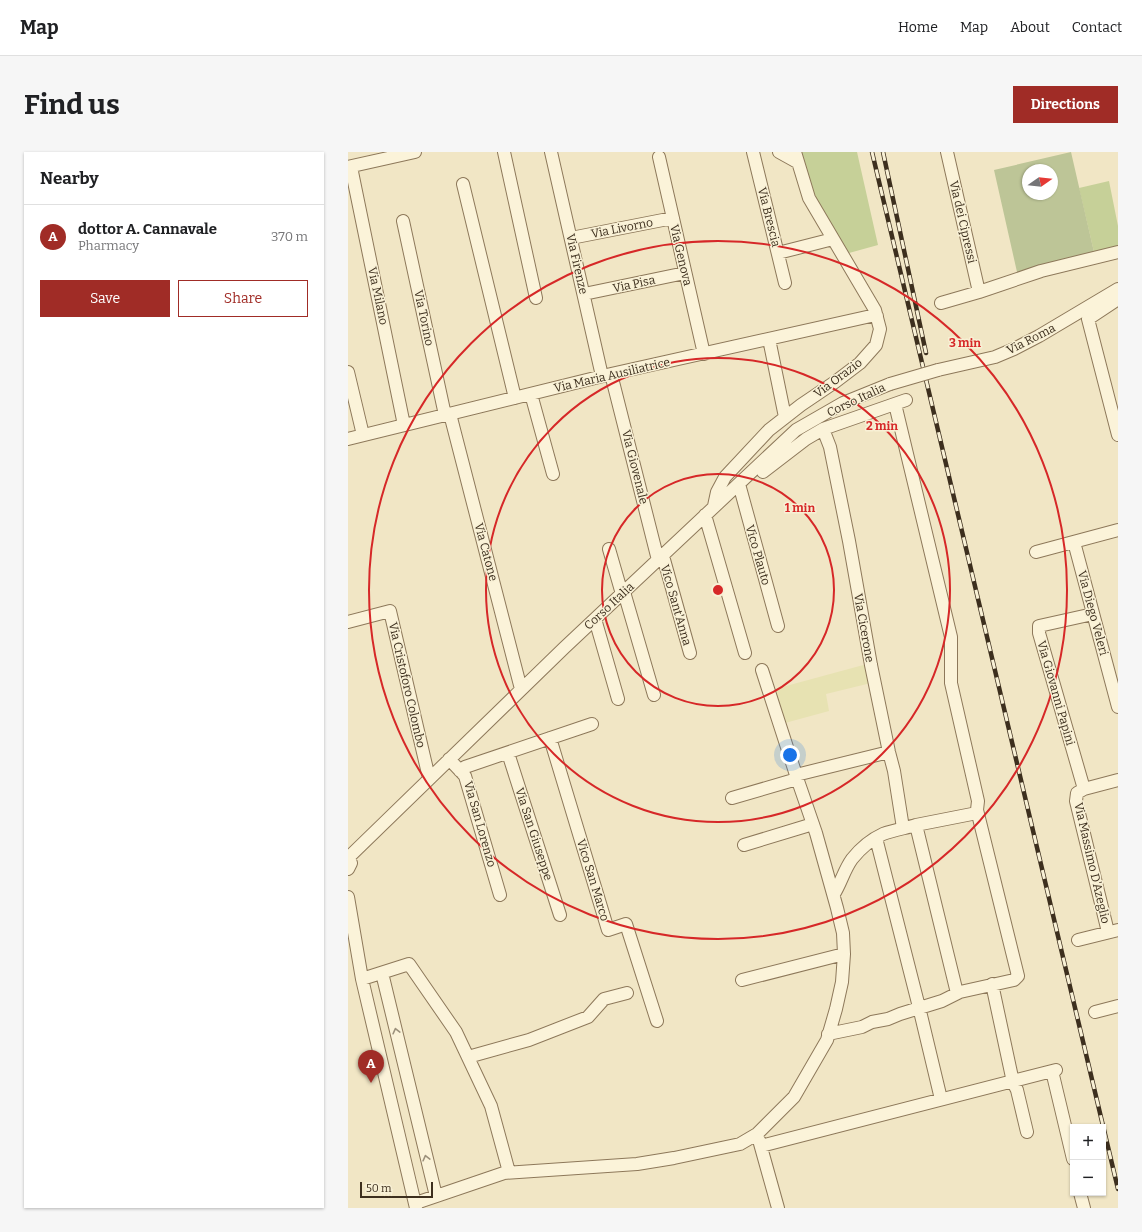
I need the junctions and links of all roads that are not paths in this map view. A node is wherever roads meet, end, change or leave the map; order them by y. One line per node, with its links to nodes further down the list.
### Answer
1 (415, 152): 9 (street)
2 (504, 152): 23 (street)
3 (551, 152): 14 (street, Via Firenze)
4 (753, 152): 17 (street, Via Brescia)
5 (779, 152): 8 (street)
6 (946, 152): 21 (street, Via dei Cipressi)
7 (659, 157): 12 (street, Via Genova)
8 (796, 157): 15 (street, Via Orazio)
9 (362, 158): 10 (street)
10 (349, 167): 36 (street, Via Milano)
11 (463, 184): 33 (street)
12 (673, 218): 14 (street, Via Livorno); 18 (street, Via Genova)
13 (403, 221): 34 (street, Via Torino)
14 (571, 238): 22 (street, Via Firenze)
15 (834, 239): 17 (street); 26 (street, Via Orazio)
16 (1118, 252): 21 (street)
17 (778, 253): 19 (street, Via Brescia)
18 (685, 273): 22 (street, Via Pisa); 28 (street, Via Genova)
19 (785, 283)
20 (1118, 290): 31 (street, Via Roma, bridge)
21 (979, 292): 25 (street)
22 (584, 294): 30 (street, Via Firenze)
23 (536, 298)
24 (1118, 299): 38 (street)
25 (941, 303)
26 (877, 316): 27 (street, Via Maria Ausiliatrice); 35 (street, Via Orazio)
27 (769, 339): 28 (street, Via Maria Ausiliatrice); 35 (street)
28 (704, 354): 30 (street, Via Maria Ausiliatrice)
29 (348, 372): 39 (street)
30 (607, 375): 32 (street, Via Maria Ausiliatrice); 49 (street, Via Giovenale)
31 (890, 384): 42 (street, Corso Italia)
32 (531, 394): 33 (street, Via Maria Ausiliatrice); 41 (street)
33 (514, 398): 34 (street, Via Maria Ausiliatrice)
34 (447, 415): 36 (street, Via Maria Ausiliatrice); 58 (street, Via Catone)
35 (785, 417): 43 (street, Via Orazio)
36 (404, 425): 39 (street, Via Maria Ausiliatrice)
37 (823, 429): 42 (street); 64 (street, Via Cicerone); 73 (street)
38 (1118, 434)
39 (363, 435): 40 (street, Via Maria Ausiliatrice)
40 (348, 439)
41 (553, 474)
42 (740, 482): 43 (street, Corso Italia); 54 (street, Vico Plauto)
43 (714, 506): 44 (street, Corso Italia)
44 (705, 515): 49 (street, Corso Italia); 56 (street)
45 (1118, 530): 46 (street)
46 (1074, 542): 48 (street); 51 (street, Via Diego Veleri)
47 (609, 549): 50 (street)
48 (1036, 552)
49 (660, 558): 50 (street, Corso Italia); 55 (street, Vico Sant'Anna)
50 (623, 593): 52 (street, Corso Italia); 59 (street)
51 (1093, 614): 61 (street, Via Diego Veleri); 71 (street, Via Giovanni Papini)
52 (595, 619): 58 (street, Corso Italia); 60 (street)
53 (348, 622): 69 (street, Via Cristoforo Colombo)
54 (778, 626)
55 (690, 653)
56 (745, 653)
57 (762, 670): 68 (street)
58 (521, 689): 66 (street, Corso Italia)
59 (654, 695)
60 (618, 699)
61 (1118, 707)
62 (592, 724): 63 (street)
63 (550, 738): 65 (street); 96 (street, Vico San Marco)
64 (889, 752): 68 (street); 76 (street, Via Cicerone)
65 (508, 753): 67 (street); 83 (street, Via San Giuseppe)
66 (448, 760): 67 (street, Via San Lorenzo); 69 (street, Corso Italia)
67 (460, 771): 81 (street, Via San Lorenzo)
68 (796, 777): 72 (street); 74 (street)
69 (429, 778): 79 (street, Corso Italia)
70 (1118, 780): 71 (street)
71 (1080, 791): 84 (street, Via Massimo D'Azeglio)
72 (732, 798)
73 (977, 813): 75 (street); 90 (street)
74 (813, 824): 78 (street); 80 (street)
75 (916, 825): 76 (street); 92 (street)
76 (903, 828): 77 (street)
77 (876, 838): 80 (street); 94 (street)
78 (744, 845)
79 (348, 861)
80 (834, 894): 86 (street)
81 (500, 895)
82 (348, 897): 88 (street)
83 (560, 915)
84 (1113, 931): 85 (street, Via Massimo D'Azeglio)
85 (1078, 940)
86 (844, 954): 89 (street); 97 (street)
87 (382, 973): 88 (street); 98 (street); 106 (street, one-way to 87)
88 (362, 979): 108 (street)
89 (742, 980)
90 (992, 984): 92 (street); 99 (street)
91 (627, 993): 98 (street)
92 (957, 994): 94 (street)
93 (1118, 1006): 95 (street)
94 (919, 1007): 97 (street); 100 (street)
95 (1095, 1012)
96 (657, 1021)
97 (828, 1034): 102 (street)
98 (468, 1057): 105 (street)
99 (1013, 1082): 100 (street); 101 (street); 103 (street)
100 (941, 1099): 104 (street)
101 (1027, 1132)
102 (757, 1134): 104 (street); 105 (street)
103 (1070, 1145)
104 (761, 1146): 109 (street)
105 (509, 1172): 106 (street)
106 (436, 1196): 108 (street)
107 (1081, 1196): 110 (street)
108 (416, 1205)
109 (778, 1208)
110 (1084, 1208)

